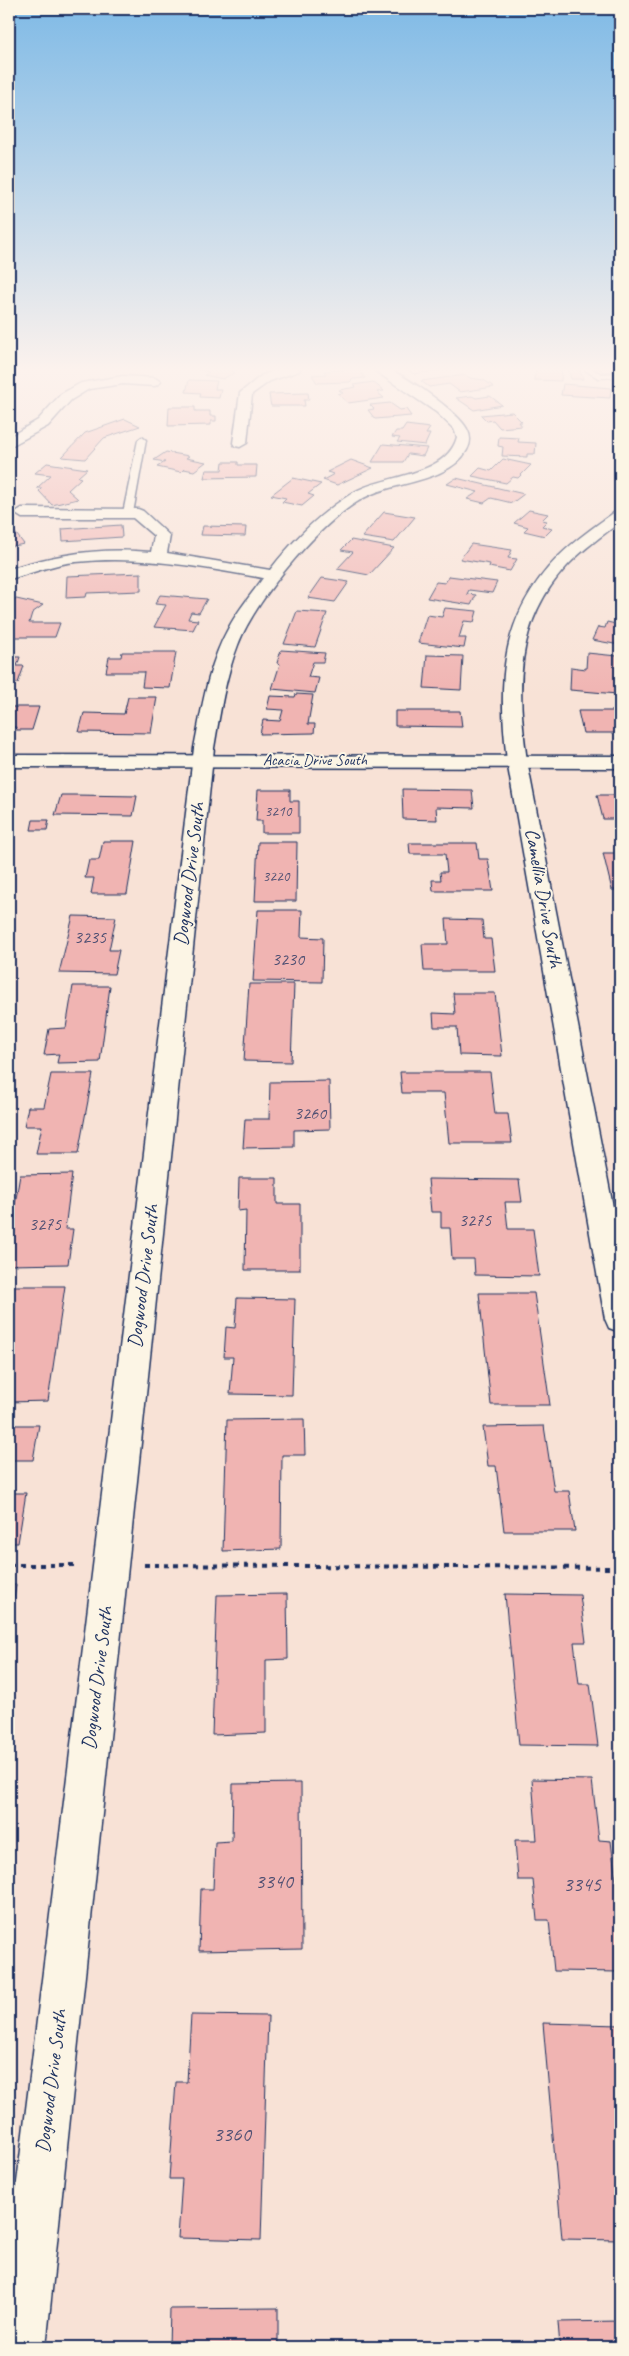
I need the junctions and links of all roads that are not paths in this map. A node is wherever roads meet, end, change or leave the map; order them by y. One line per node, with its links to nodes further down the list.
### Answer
1 (135, 478): 3 (lane)
2 (407, 478): 8 (street, Dogwood Drive South)
3 (128, 513): 4 (street); 6 (street)
4 (22, 514)
5 (620, 515): 11 (street, Camellia Drive South)
6 (158, 556): 7 (street); 8 (street)
7 (9, 574)
8 (273, 575): 9 (street, Dogwood Drive South)
9 (202, 760): 10 (street, Acacia Drive South); 11 (street, Acacia Drive South); 14 (street, Dogwood Drive South)
10 (9, 761)
11 (517, 761): 12 (street, Acacia Drive South); 13 (street, Camellia Drive South)
12 (620, 762)
13 (620, 1319)
14 (21, 2347)

